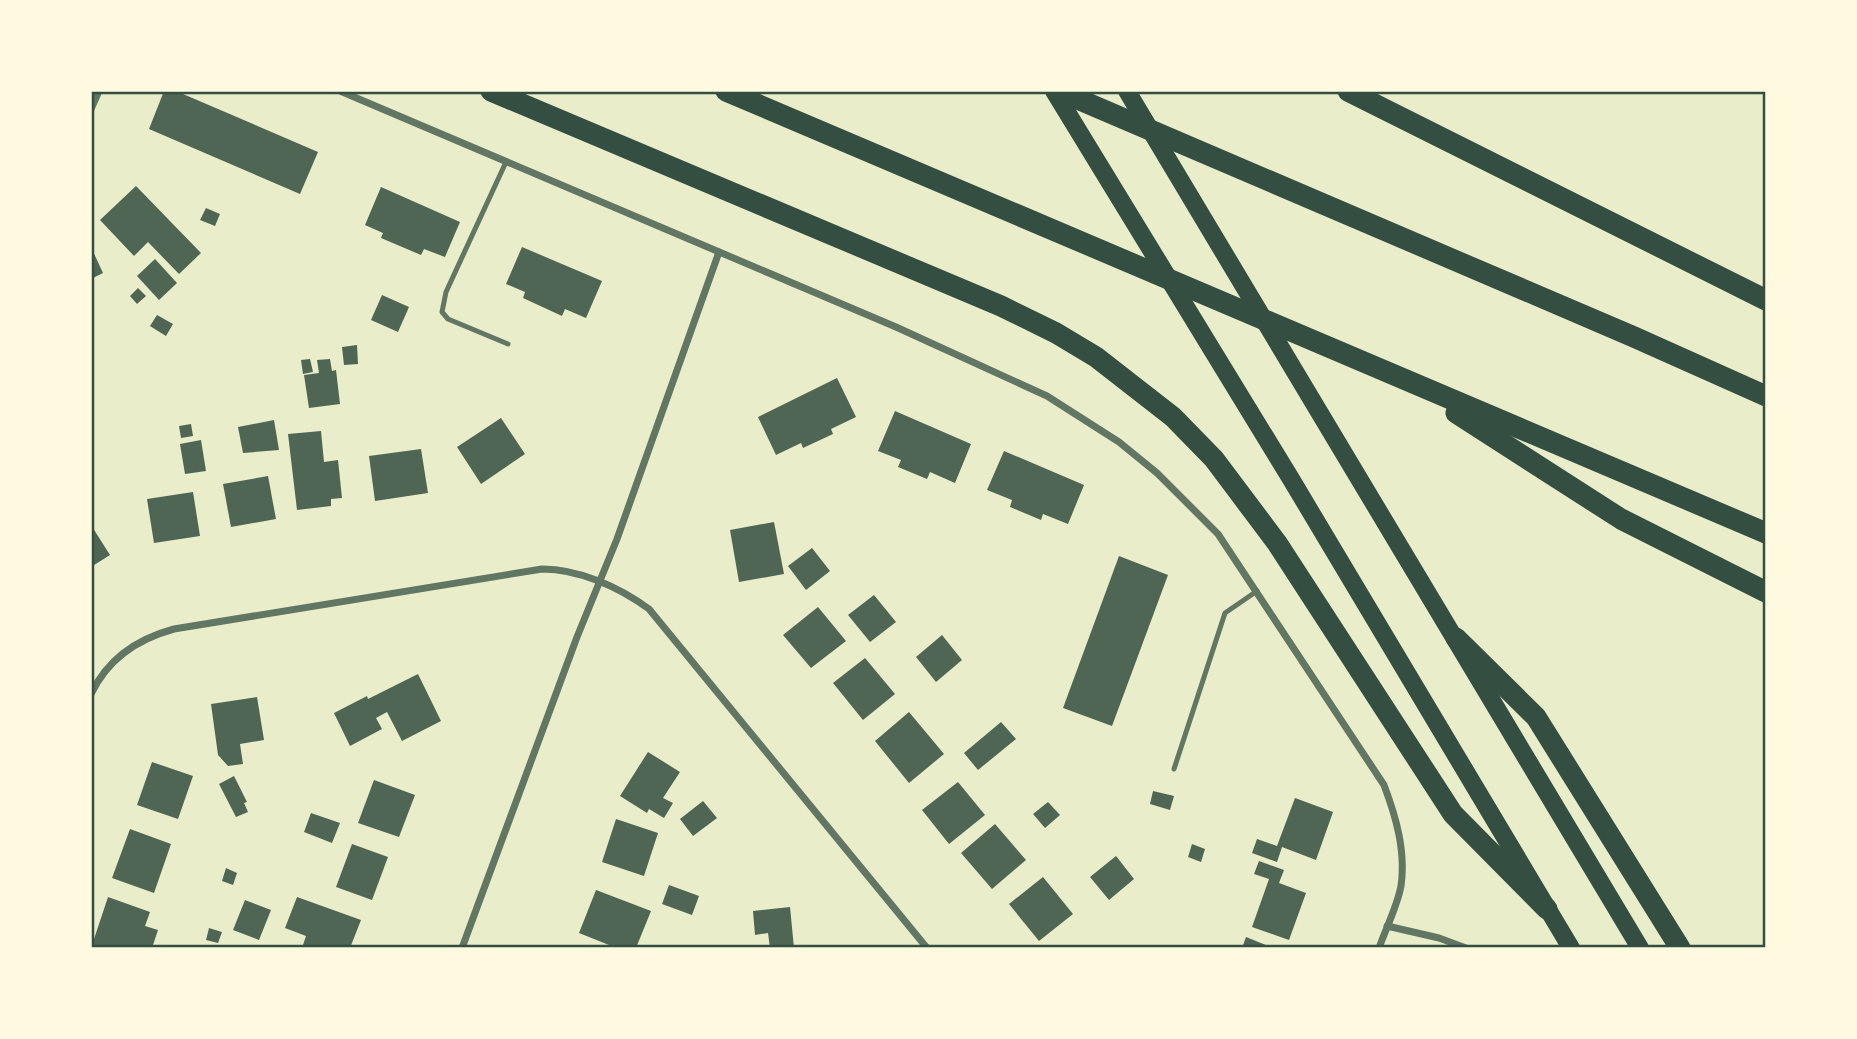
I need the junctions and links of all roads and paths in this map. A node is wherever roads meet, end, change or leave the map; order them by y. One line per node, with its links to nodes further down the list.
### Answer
1 (99, 91): 9 (street)
2 (340, 91): 10 (street)
3 (491, 91): 23 (highway)
4 (726, 91): 14 (highway)
5 (1054, 91): 23 (main road)
6 (1059, 91): 15 (highway)
7 (1127, 91): 20 (main road)
8 (1348, 91): 12 (highway)
9 (91, 109)
10 (506, 162): 11 (street); 13 (lane)
11 (719, 252): 17 (street); 18 (street)
12 (1766, 300)
13 (508, 344)
14 (1407, 382): 16 (highway); 19 (highway)
15 (1766, 396)
16 (1766, 533)
17 (600, 582): 21 (street); 25 (street); 26 (street)
18 (1257, 590): 22 (lane); 24 (street)
19 (1766, 593)
20 (1456, 638): 30 (main road); 31 (highway)
21 (91, 694)
22 (1174, 769)
23 (1547, 909): 29 (main road)
24 (1387, 926): 27 (street); 28 (street)
25 (462, 948)
26 (927, 948)
27 (1379, 948)
28 (1466, 948)
29 (1571, 948)
30 (1640, 948)
31 (1680, 948)

